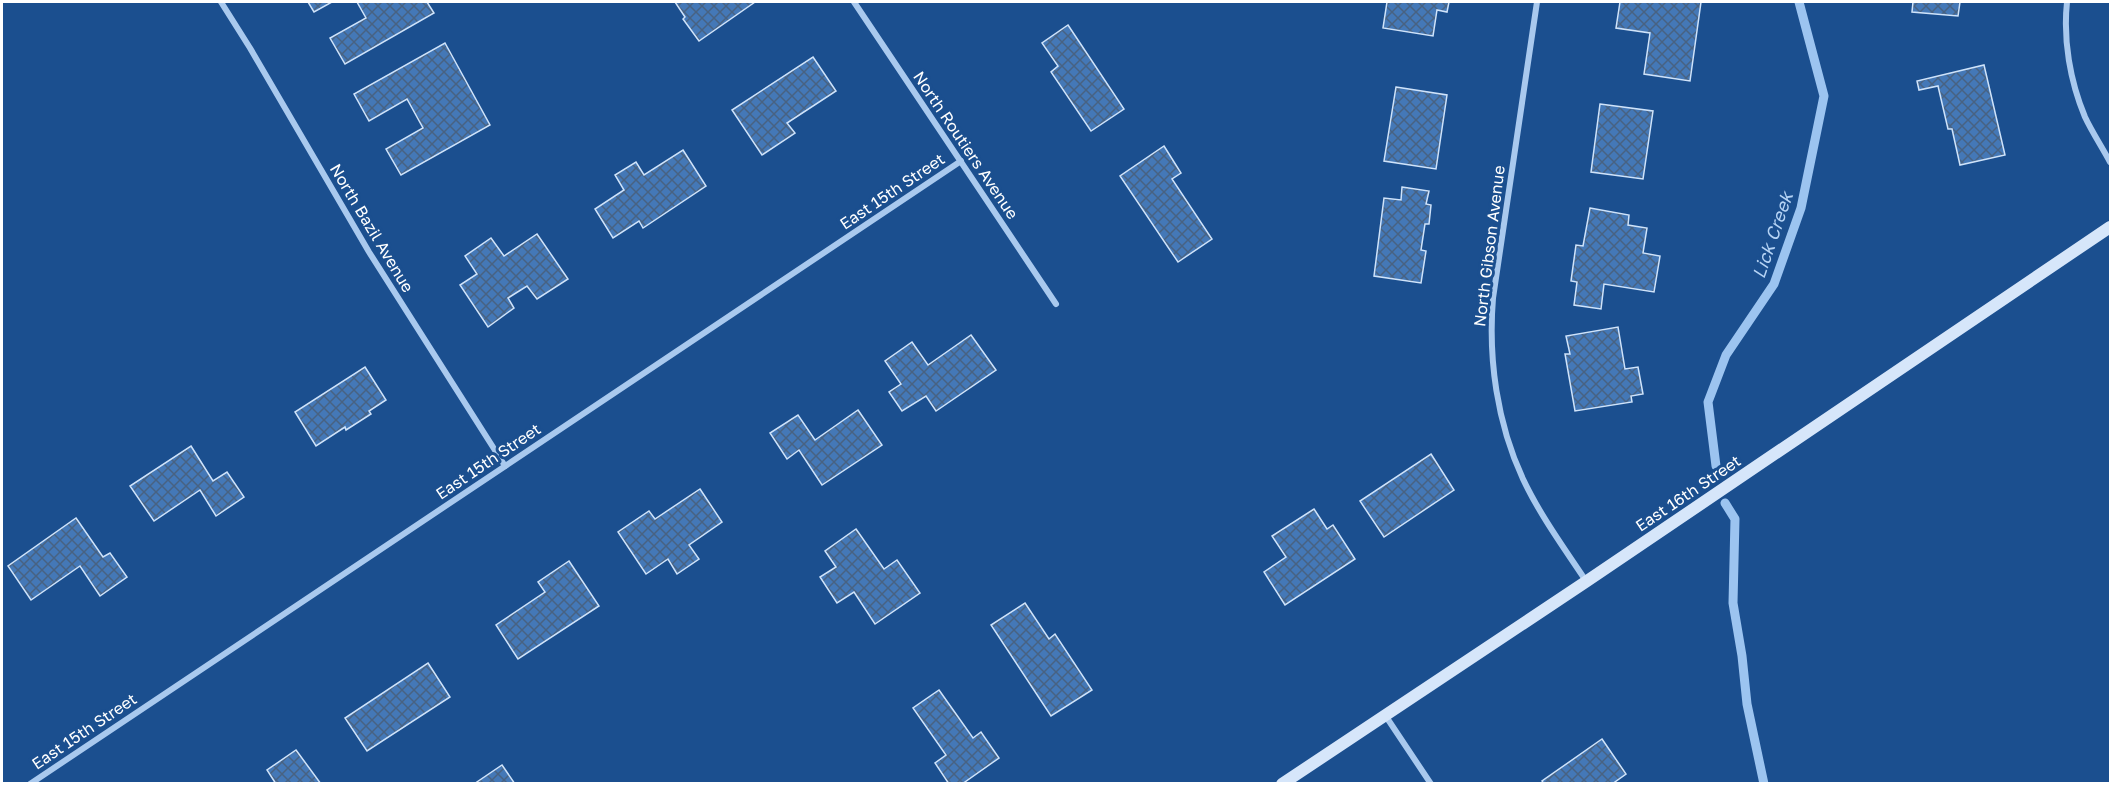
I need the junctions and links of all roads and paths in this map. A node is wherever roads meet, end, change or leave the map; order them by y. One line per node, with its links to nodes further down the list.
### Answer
1 (221, 2): 9 (street, North Bazil Avenue)
2 (854, 2): 5 (street, North Routiers Avenue)
3 (1537, 2): 10 (street, North Gibson Avenue)
4 (2067, 2): 6 (street)
5 (961, 161): 8 (street, North Routiers Avenue); 9 (street, East 15th Street)
6 (2110, 162)
7 (2110, 227): 10 (street, East 16th Street)
8 (1056, 304)
9 (505, 466): 12 (street, East 15th Street)
10 (1587, 581): 11 (street, East 16th Street)
11 (1385, 715): 13 (street, East 16th Street); 14 (street)
12 (30, 783)
13 (1282, 783)
14 (1431, 783)

